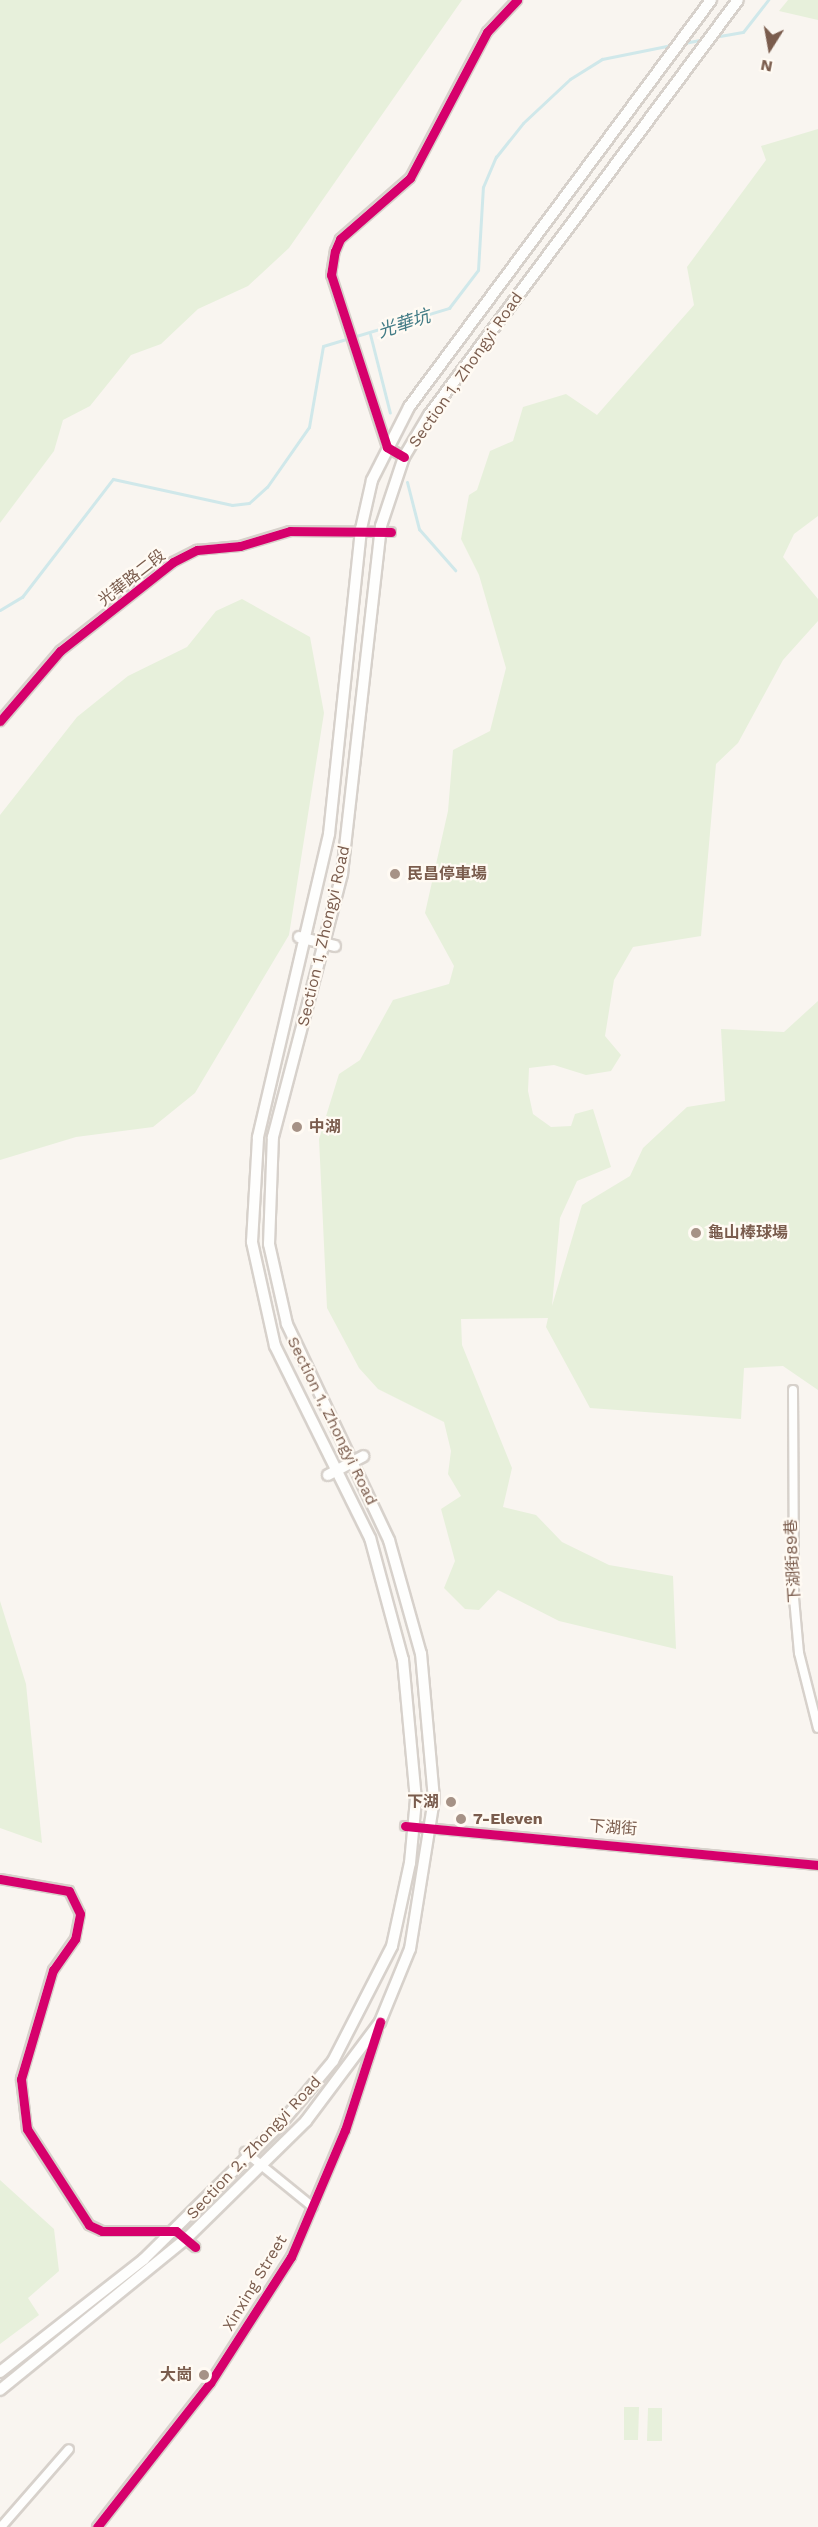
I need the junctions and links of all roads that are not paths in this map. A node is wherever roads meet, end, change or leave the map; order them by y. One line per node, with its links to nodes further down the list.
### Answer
1 (517, 0): 4 (street)
2 (738, 0): 5 (main road, Section 1, Zhongyi Road)
3 (710, 2): 4 (main road, Section 1, Zhongyi Road)
4 (387, 447): 5 (street); 6 (main road, Section 1, Zhongyi Road)
5 (404, 457): 7 (main road, Section 1, Zhongyi Road)
6 (361, 529): 7 (street, 光華路二段); 8 (street, 光華路二段); 9 (main road, Section 1, Zhongyi Road)
7 (386, 532): 10 (main road, Section 1, Zhongyi Road)
8 (0, 721)
9 (303, 938): 10 (main road); 14 (main road, Section 1, Zhongyi Road)
10 (330, 945): 13 (main road, Section 1, Zhongyi Road)
11 (793, 1390): 15 (street, 下湖街89巷)
12 (363, 1456): 13 (main road)
13 (351, 1462): 14 (main road); 17 (main road, Section 1, Zhongyi Road)
14 (332, 1472): 16 (main road, Section 1, Zhongyi Road)
15 (818, 1728)
16 (410, 1826): 17 (street, 下湖街); 22 (main road, Section 2, Zhongyi Road)
17 (432, 1829): 18 (street, 下湖街); 20 (main road, Section 1, Zhongyi Road)
18 (818, 1865)
19 (0, 1879): 25 (street)
20 (410, 1949): 21 (main road, Section 2, Zhongyi Road)
21 (380, 2022): 23 (main road, Section 2, Zhongyi Road); 24 (street, Xinxing Street)
22 (247, 2155): 23 (street); 25 (main road, Section 2, Zhongyi Road)
23 (261, 2168): 24 (street); 26 (main road, Section 2, Zhongyi Road)
24 (314, 2207): 31 (street, Xinxing Street)
25 (176, 2231): 26 (street); 27 (main road, Section 2, Zhongyi Road)
26 (190, 2243): 28 (main road, Section 2, Zhongyi Road)
27 (0, 2372)
28 (0, 2390)
29 (69, 2449): 30 (street)
30 (1, 2527)
31 (97, 2527)

